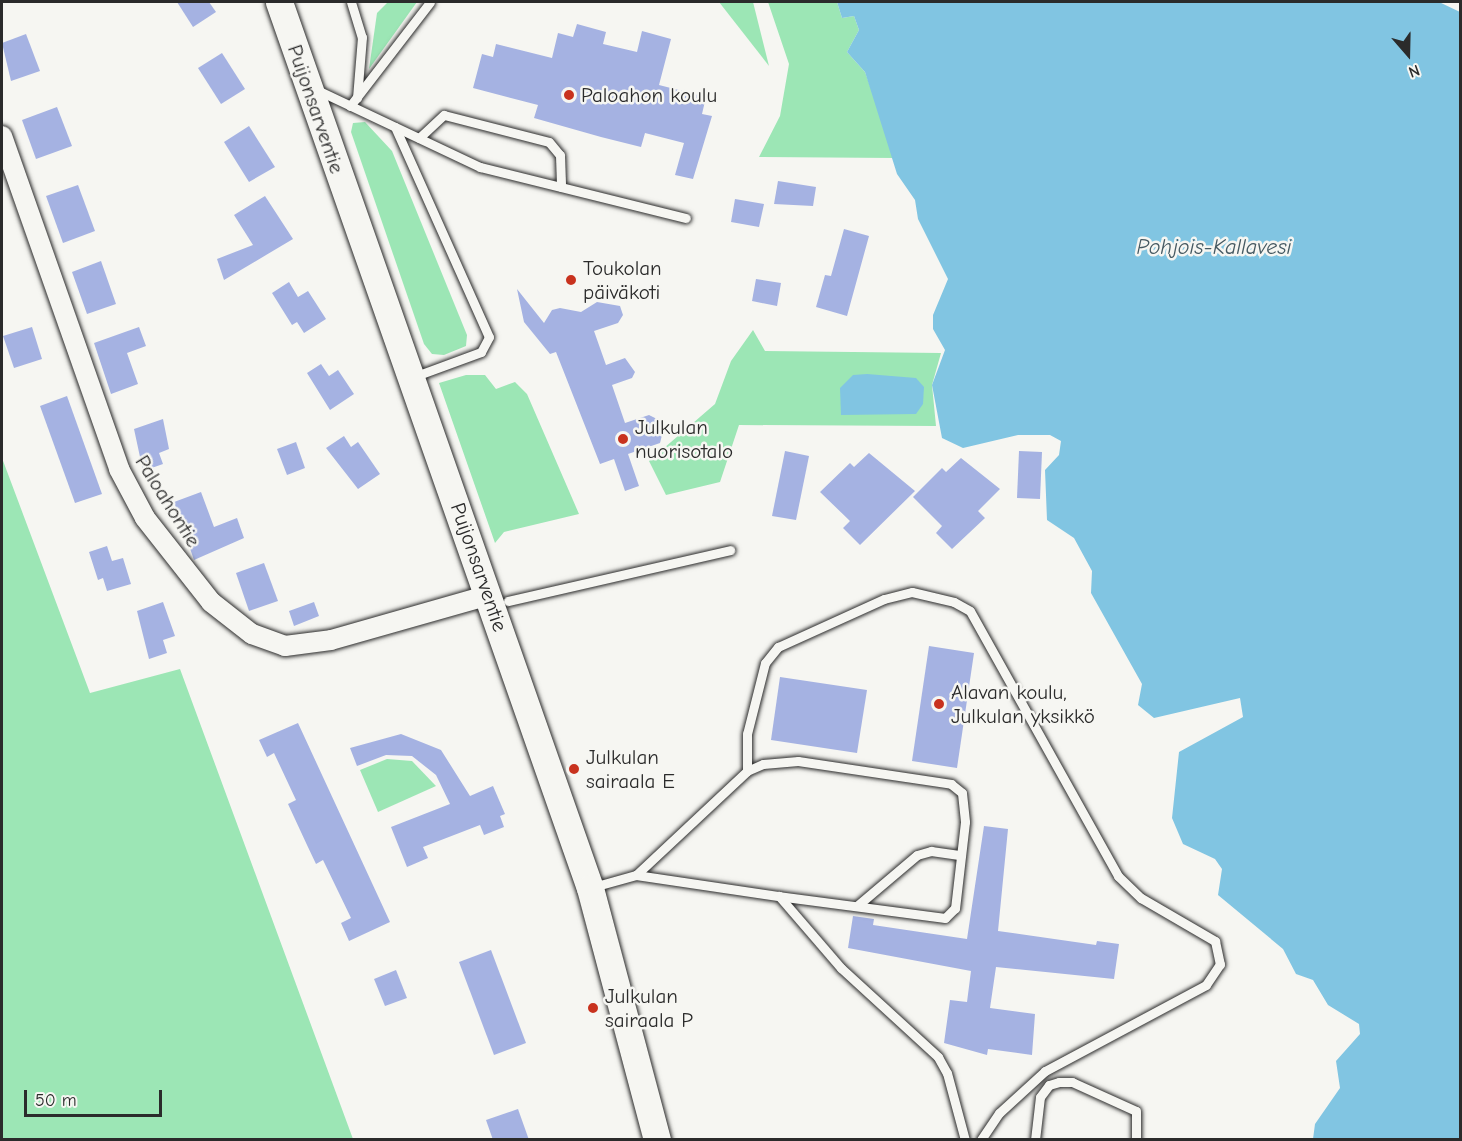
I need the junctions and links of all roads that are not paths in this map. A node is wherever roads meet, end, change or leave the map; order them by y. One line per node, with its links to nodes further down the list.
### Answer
1 (279, 2): 4 (main road, Puijonsarventie)
2 (351, 2): 5 (lane)
3 (430, 2): 5 (lane)
4 (307, 86): 5 (lane); 11 (main road, Puijonsarventie)
5 (353, 102): 6 (lane)
6 (395, 127): 8 (lane); 11 (lane)
7 (2, 135): 13 (street, Paloahontie)
8 (419, 138): 9 (lane); 9 (lane)
9 (561, 187): 10 (lane)
10 (686, 218)
11 (411, 377): 13 (main road, Puijonsarventie)
12 (730, 549): 13 (lane)
13 (498, 598): 17 (main road, Puijonsarventie)
14 (747, 771): 15 (lane); 16 (lane); 22 (lane)
15 (961, 855): 19 (lane); 19 (lane)
16 (636, 876): 17 (lane); 18 (lane)
17 (590, 888): 20 (main road, Puijonsarventie)
18 (779, 896): 19 (lane); 21 (lane)
19 (858, 905)
20 (657, 1140)
21 (964, 1140)
22 (981, 1140)
23 (1035, 1140): 24 (lane)
24 (1136, 1140)

